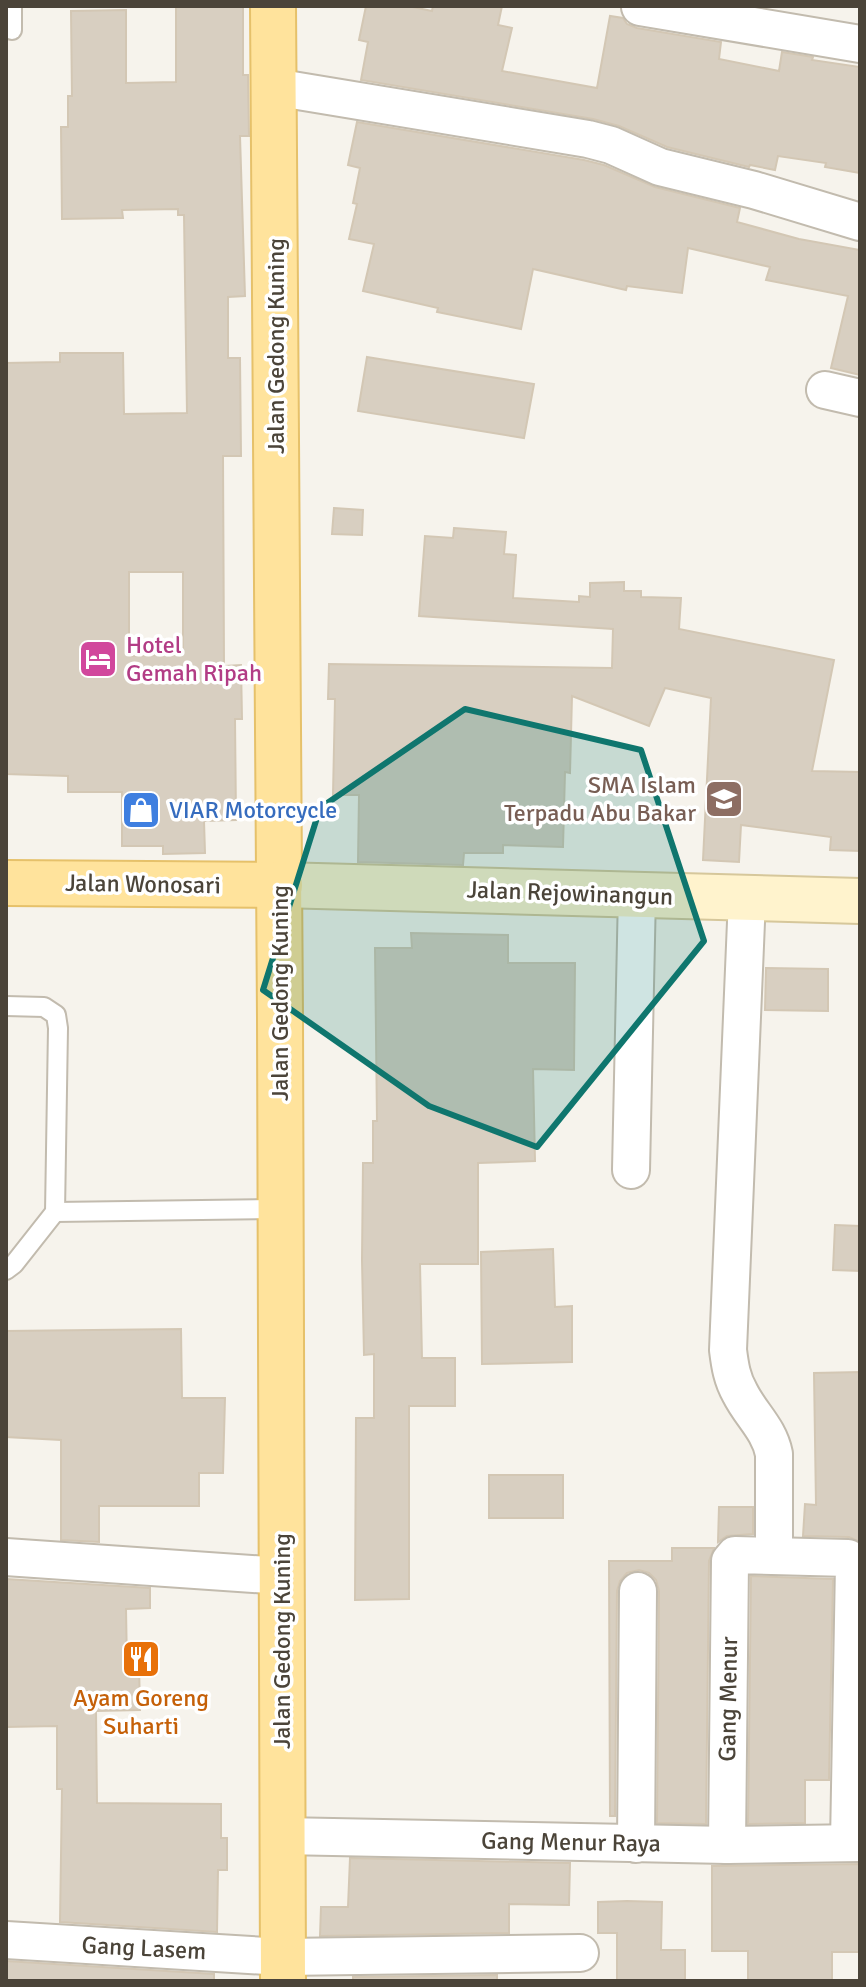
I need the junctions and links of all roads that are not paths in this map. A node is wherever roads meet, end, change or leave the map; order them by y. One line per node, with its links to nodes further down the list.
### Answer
1 (12, 6): 4 (lane)
2 (273, 6): 6 (main road, Jalan Gedong Kuning)
3 (640, 7): 5 (street)
4 (12, 30)
5 (860, 44)
6 (274, 87): 7 (street); 11 (main road, Jalan Gedong Kuning)
7 (860, 222)
8 (825, 390): 9 (street)
9 (860, 398)
10 (6, 883): 11 (main road, Jalan Wonosari)
11 (280, 885): 12 (main road, Jalan Rejowinangun); 17 (main road, Jalan Gedong Kuning)
12 (637, 894): 13 (main road, Jalan Rejowinangun); 16 (street)
13 (747, 898): 14 (main road, Jalan Rejowinangun); 20 (street)
14 (860, 901)
15 (6, 1006): 18 (lane)
16 (631, 1170)
17 (281, 1209): 18 (lane); 22 (main road, Jalan Gedong Kuning)
18 (55, 1212): 19 (lane)
19 (6, 1270)
20 (774, 1554): 25 (street); 27 (street, Gang Menur)
21 (6, 1557): 22 (street)
22 (282, 1576): 24 (main road, Jalan Gedong Kuning)
23 (638, 1591): 26 (street)
24 (282, 1836): 26 (street, Gang Menur Raya); 30 (main road, Jalan Gedong Kuning)
25 (854, 1843): 27 (street, Gang Menur Raya)
26 (636, 1844): 27 (street, Gang Menur Raya)
27 (727, 1845)
28 (6, 1940): 30 (street, Gang Lasem)
29 (580, 1953): 30 (street, Gang Lasem)
30 (283, 1969)

